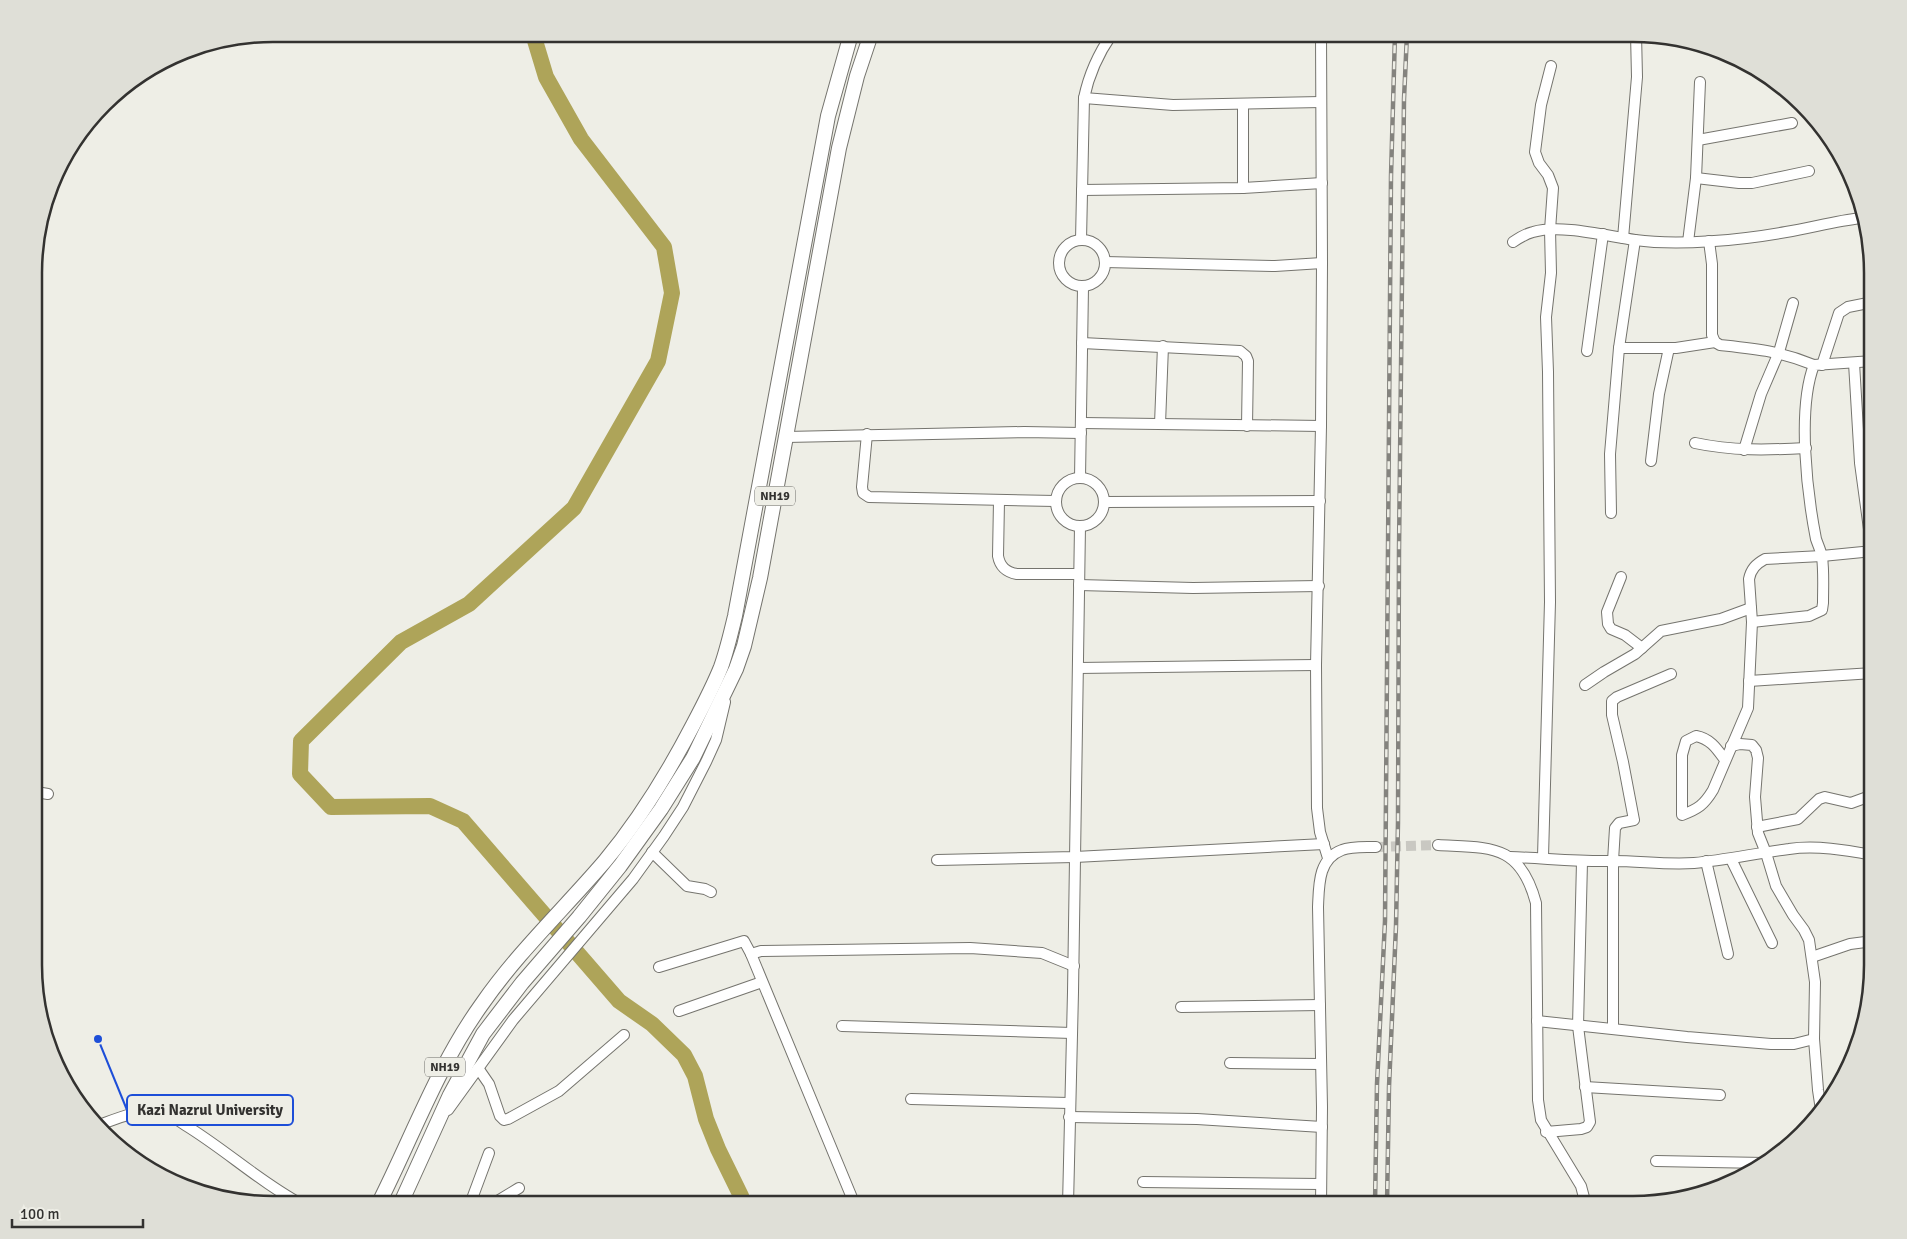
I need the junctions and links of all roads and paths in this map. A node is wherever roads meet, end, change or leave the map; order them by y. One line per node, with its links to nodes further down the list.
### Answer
1 (848, 42): 135 (highway, NH19)
2 (868, 42): 47 (highway, NH19)
3 (1107, 42): 8 (street)
4 (1321, 42): 9 (street)
5 (1636, 42): 21 (street)
6 (1551, 66): 19 (street)
7 (1700, 82): 12 (street)
8 (1084, 98): 10 (street); 17 (street)
9 (1321, 102): 10 (street); 15 (street)
10 (1243, 104): 16 (street)
11 (1792, 123): 12 (street)
12 (1698, 140): 14 (street)
13 (1809, 171): 14 (street)
14 (1696, 178): 26 (street)
15 (1322, 183): 16 (street); 28 (street)
16 (1242, 188): 17 (street)
17 (1082, 190): 22 (street)
18 (1858, 219): 24 (street)
19 (1550, 230): 20 (street); 25 (street); 90 (street)
20 (1603, 234): 21 (street); 37 (street)
21 (1623, 238): 23 (street)
22 (1081, 240): 27 (street); 29 (street)
23 (1634, 240): 26 (street); 35 (street)
24 (1709, 241): 26 (street); 33 (street)
25 (1512, 242)
26 (1688, 242)
27 (1105, 262): 28 (street); 29 (street)
28 (1322, 262): 44 (street)
29 (1083, 287): 32 (street)
30 (1792, 304): 38 (street)
31 (1864, 304): 41 (street)
32 (1082, 342): 34 (street); 45 (street)
33 (1715, 342): 36 (street); 38 (street)
34 (1163, 346): 42 (street); 43 (street)
35 (1618, 348): 36 (street); 58 (street)
36 (1669, 348): 51 (street)
37 (1588, 351)
38 (1779, 352): 41 (street); 50 (street)
39 (1864, 362): 40 (street)
40 (1854, 363): 41 (street); 53 (street)
41 (1818, 365): 49 (street)
42 (1160, 424): 43 (street); 45 (street)
43 (1247, 426): 44 (street)
44 (1321, 426): 56 (street)
45 (1082, 428): 46 (street); 52 (street)
46 (868, 434): 47 (street); 54 (street)
47 (786, 437): 73 (highway, NH19)
48 (1695, 443): 50 (street)
49 (1806, 448): 50 (street); 61 (street)
50 (1744, 450)
51 (1652, 461)
52 (1080, 478): 55 (street); 57 (street)
53 (1864, 492)
54 (999, 501): 55 (street); 63 (street)
55 (1055, 501): 59 (street)
56 (1320, 501): 57 (street); 64 (street)
57 (1104, 502): 59 (street)
58 (1611, 512)
59 (1080, 526): 63 (street)
60 (1864, 552): 61 (street)
61 (1822, 556): 65 (street); 66 (street)
62 (1621, 576): 67 (street)
63 (1079, 580): 64 (street); 69 (street)
64 (1319, 586): 68 (street)
65 (1751, 608): 66 (street); 67 (street)
66 (1752, 622): 72 (street)
67 (1642, 648): 74 (street)
68 (1316, 665): 69 (street); 81 (street)
69 (1078, 668): 87 (street)
70 (1671, 674): 93 (street)
71 (1864, 674): 72 (street)
72 (1749, 681): 75 (street)
73 (730, 684): 84 (street); 127 (highway, NH19)
74 (1585, 685)
75 (1731, 746): 76 (street); 80 (street)
76 (1725, 760): 76 (street)
77 (42, 793): 78 (street)
78 (48, 794)
79 (1864, 798): 80 (street)
80 (1757, 827): 85 (street)
81 (1324, 844): 87 (street); 89 (street)
82 (1438, 845): 88 (street)
83 (1376, 847): 89 (street)
84 (652, 852): 96 (street); 117 (street)
85 (1766, 853): 86 (street); 91 (street); 101 (street)
86 (1864, 854)
87 (1075, 857): 92 (street); 102 (street)
88 (1510, 857): 90 (street); 108 (street)
89 (1328, 858): 105 (street)
90 (1543, 858): 94 (street)
91 (1730, 859): 95 (street); 98 (street)
92 (937, 860)
93 (1613, 861): 94 (street); 95 (street); 111 (street)
94 (1582, 862): 110 (street)
95 (1706, 862): 100 (street)
96 (711, 892)
97 (1864, 942): 101 (street)
98 (1772, 943)
99 (751, 954): 102 (street); 103 (street); 104 (street)
100 (1728, 954)
101 (1812, 958): 114 (street)
102 (1074, 966): 112 (street)
103 (659, 967)
104 (762, 982): 107 (street); 139 (street)
105 (1320, 1005): 106 (street); 116 (street)
106 (1181, 1007)
107 (679, 1011)
108 (1538, 1021): 110 (street); 126 (street)
109 (842, 1026): 112 (street)
110 (1578, 1026): 111 (street); 118 (street)
111 (1613, 1028): 114 (street)
112 (1072, 1033): 122 (street)
113 (624, 1036): 117 (street)
114 (1814, 1039): 121 (street)
115 (1230, 1063): 116 (street)
116 (1321, 1064): 125 (street)
117 (478, 1068): 127 (street)
118 (1585, 1087): 119 (street); 126 (street)
119 (1720, 1096)
120 (910, 1099): 122 (street)
121 (1820, 1102)
122 (1070, 1103): 123 (street)
123 (1069, 1117): 125 (street); 140 (street)
124 (105, 1123): 134 (street)
125 (1322, 1127): 132 (street)
126 (1546, 1132): 142 (street)
127 (432, 1134): 136 (highway, NH19)
128 (489, 1153): 137 (street)
129 (1656, 1161): 130 (street)
130 (1754, 1163)
131 (1144, 1182): 132 (street)
132 (1321, 1184): 141 (street)
133 (519, 1188): 138 (street)
134 (281, 1196)
135 (382, 1196)
136 (404, 1196)
137 (473, 1196)
138 (508, 1196)
139 (851, 1196)
140 (1068, 1196)
141 (1321, 1196)
142 (1584, 1196)

